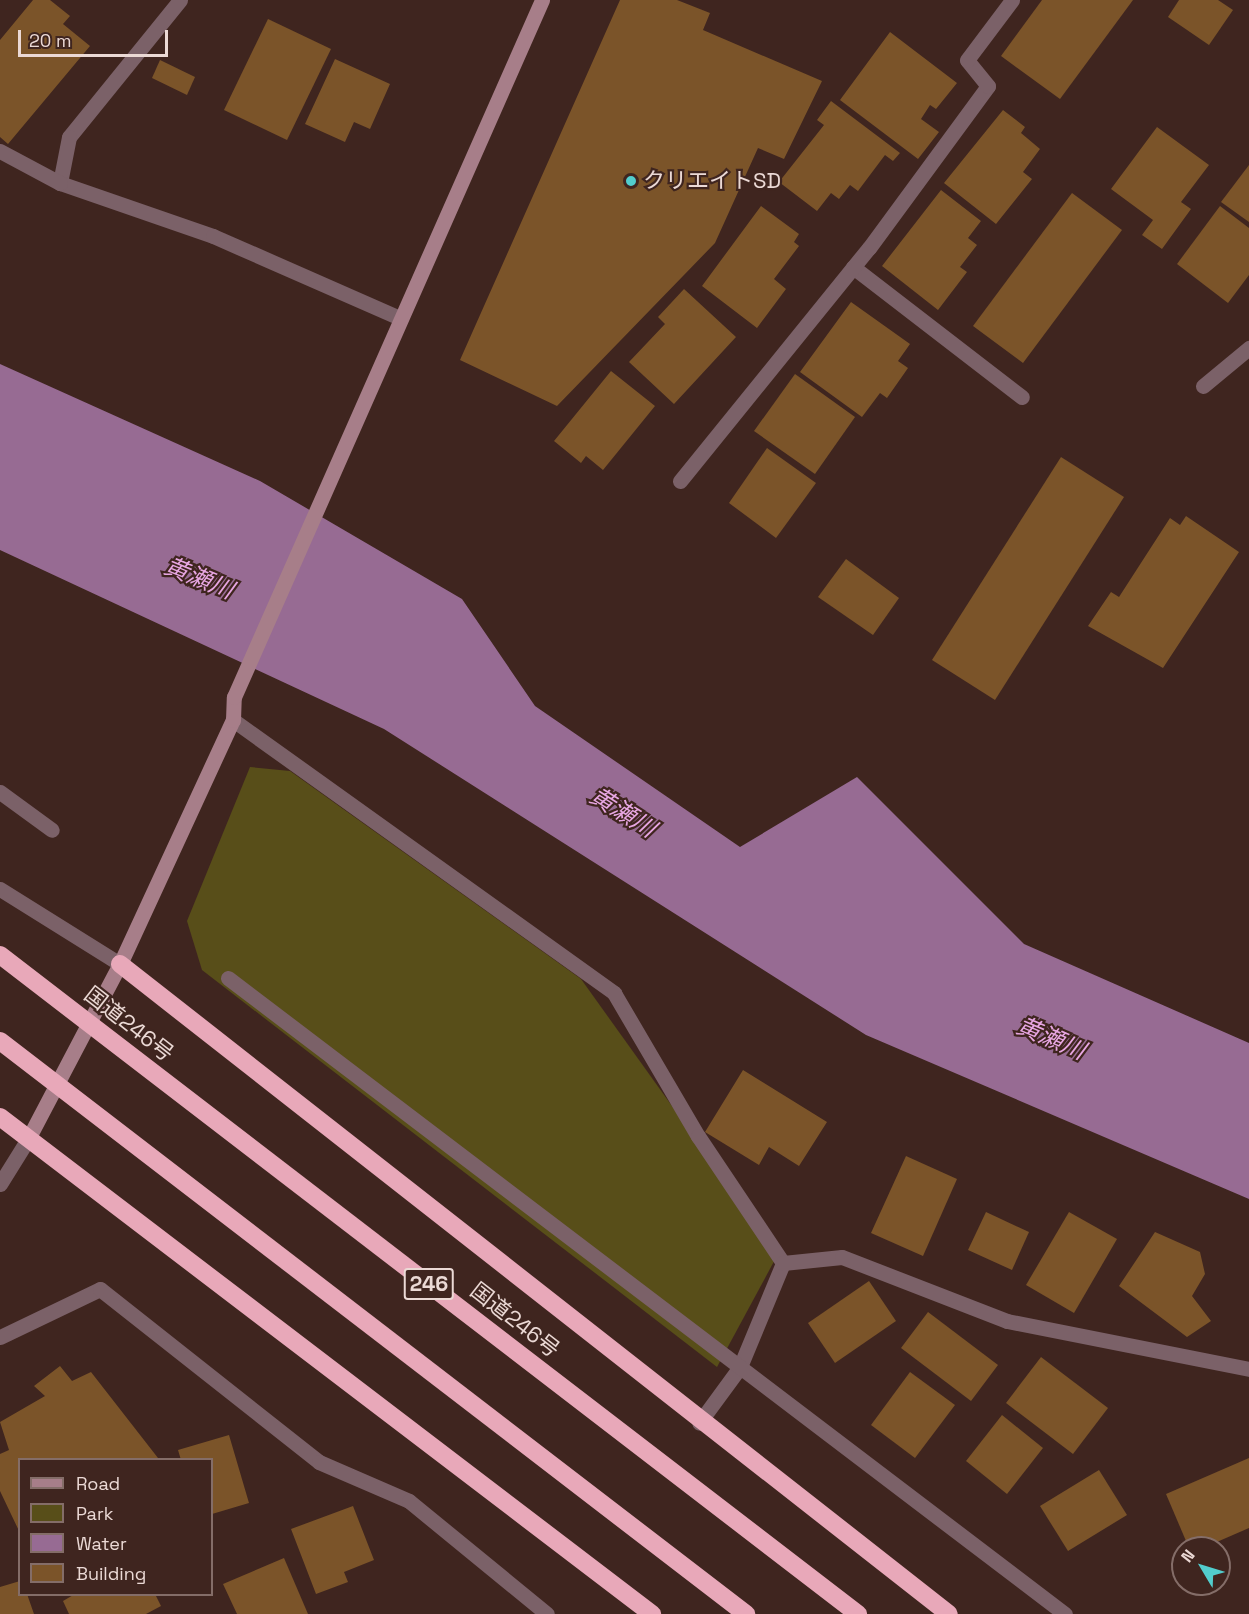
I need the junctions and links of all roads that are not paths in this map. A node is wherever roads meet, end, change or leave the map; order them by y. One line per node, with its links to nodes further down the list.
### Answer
1 (180, 0): 5 (street)
2 (542, 0): 7 (street)
3 (1012, 0): 6 (street)
4 (0, 151): 5 (street)
5 (60, 183): 7 (street)
6 (853, 267): 10 (street); 11 (street)
7 (400, 318): 12 (street)
8 (1249, 348): 9 (street)
9 (1203, 386)
10 (1022, 397)
11 (680, 481)
12 (233, 720): 17 (street); 23 (street)
13 (0, 792): 14 (street)
14 (52, 830)
15 (0, 889): 17 (street)
16 (0, 955): 31 (highway, 国道246号 / 246, bridge)
17 (120, 964): 21 (street); 27 (highway)
18 (228, 978): 25 (street)
19 (0, 1041): 30 (highway, bridge)
20 (0, 1117): 21 (highway)
21 (28, 1139): 22 (street); 29 (highway)
22 (0, 1184)
23 (783, 1263): 25 (street); 26 (street)
24 (0, 1337): 28 (street)
25 (740, 1367): 27 (street); 33 (street)
26 (1249, 1369)
27 (699, 1423): 32 (highway)
28 (547, 1614)
29 (652, 1614)
30 (746, 1614)
31 (858, 1614)
32 (949, 1614)
33 (1065, 1614)

